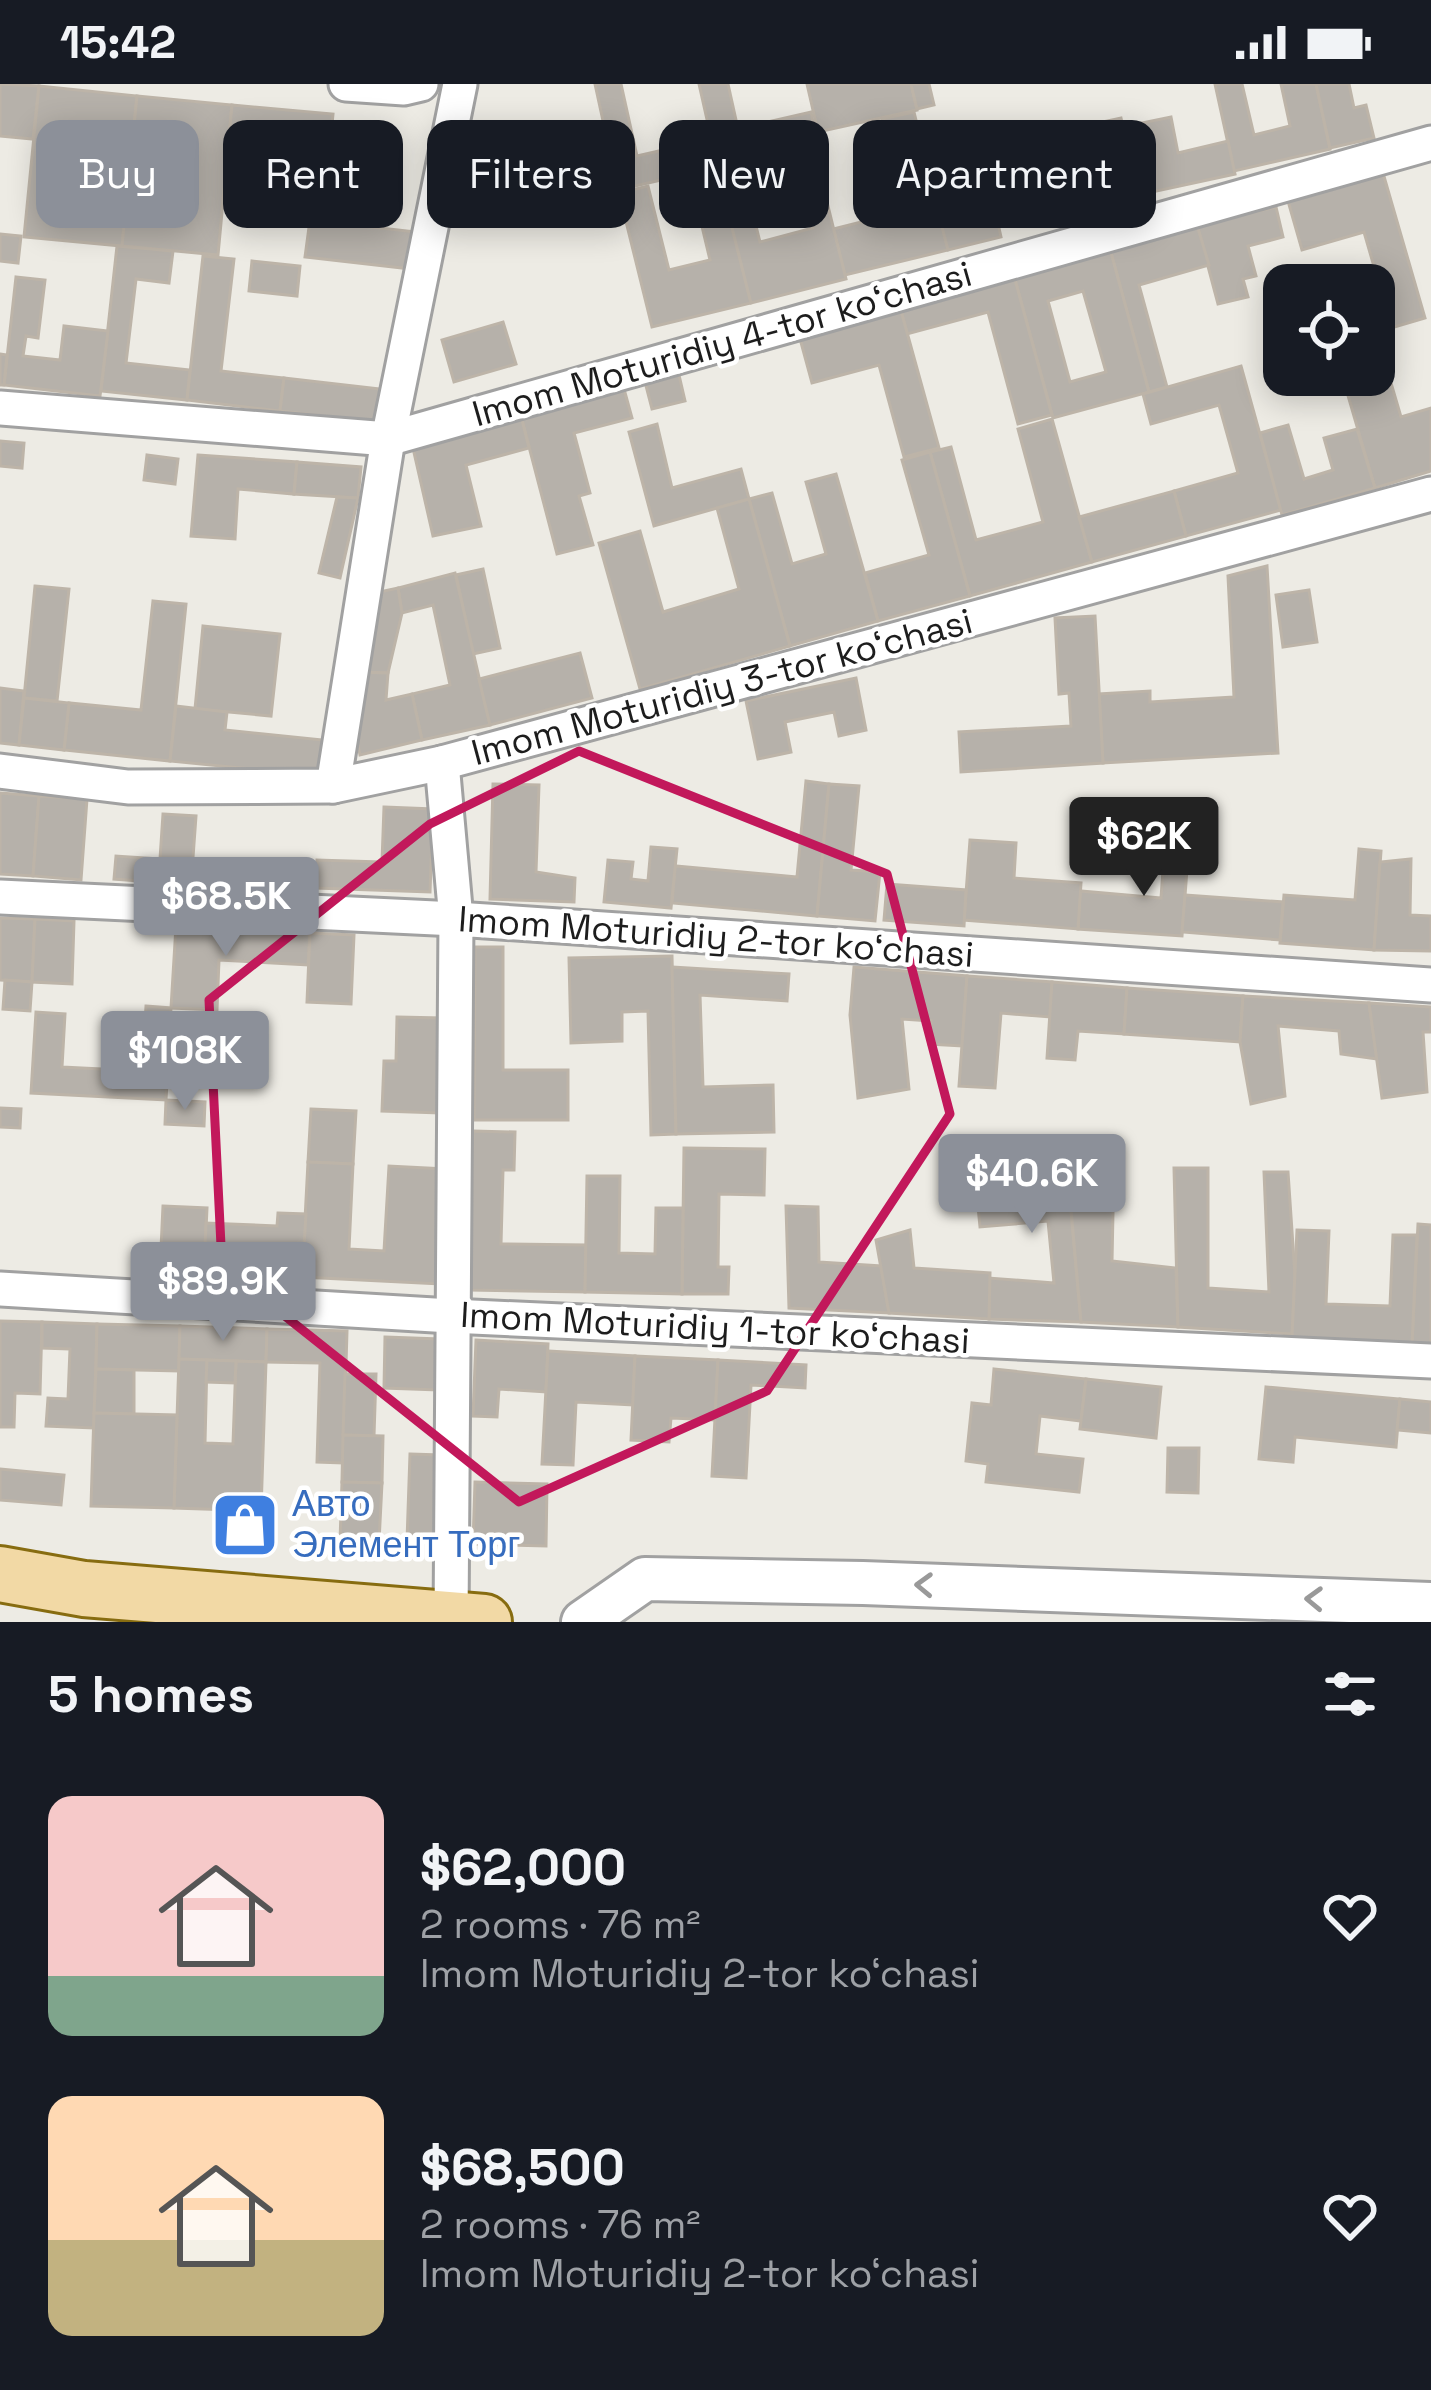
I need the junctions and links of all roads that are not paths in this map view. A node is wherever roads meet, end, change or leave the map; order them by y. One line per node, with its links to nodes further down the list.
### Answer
1 (346, 84): 2 (street)
2 (421, 84)
3 (460, 84): 6 (street)
4 (1431, 143): 6 (street, Imom Moturidiy 4-tor koʻchasi)
5 (0, 408): 6 (street, Imom Moturidiy 4-tor koʻchasi)
6 (388, 439): 10 (street)
7 (1431, 494): 8 (street, Imom Moturidiy 3-tor koʻchasi)
8 (442, 764): 10 (street, Imom Moturidiy 3-tor koʻchasi); 12 (street)
9 (0, 771): 10 (street, Imom Moturidiy 3-tor koʻchasi)
10 (333, 786)
11 (0, 897): 12 (street, Imom Moturidiy 2-tor koʻchasi)
12 (456, 919): 13 (street, Imom Moturidiy 2-tor koʻchasi); 15 (street)
13 (1431, 985)
14 (0, 1289): 15 (street, Imom Moturidiy 1-tor koʻchasi)
15 (451, 1316): 16 (street, Imom Moturidiy 1-tor koʻchasi); 19 (street)
16 (1431, 1361)
17 (0, 1574): 19 (main road)
18 (1431, 1604): 20 (street, one-way to 20)
19 (463, 1621)
20 (583, 1622)

